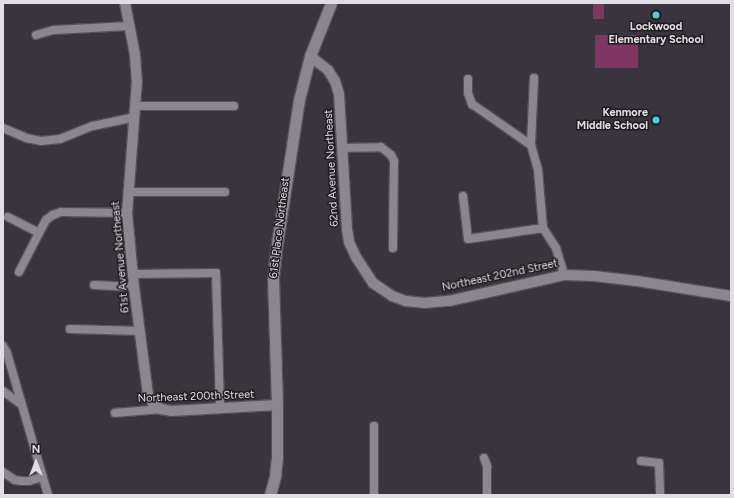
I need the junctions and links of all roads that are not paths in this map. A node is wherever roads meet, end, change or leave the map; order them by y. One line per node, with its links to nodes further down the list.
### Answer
1 (126, 3): 3 (street, 61st Avenue Northeast)
2 (331, 3): 5 (main road, 61st Place Northeast)
3 (129, 26): 4 (street); 8 (street, 61st Avenue Northeast)
4 (36, 35)
5 (310, 56): 13 (street, 62nd Avenue Northeast); 36 (main road, 61st Place Northeast)
6 (534, 78): 12 (street)
7 (468, 79): 12 (street)
8 (135, 106): 9 (street); 10 (street, 61st Avenue Northeast)
9 (234, 106)
10 (135, 117): 11 (street); 14 (street, 61st Avenue Northeast)
11 (3, 128)
12 (531, 145): 19 (street)
13 (342, 148): 21 (street); 25 (street, 62nd Avenue Northeast)
14 (128, 192): 15 (street); 17 (street, 61st Avenue Northeast)
15 (225, 192)
16 (463, 196): 19 (street)
17 (127, 213): 20 (street); 23 (street, 61st Avenue Northeast)
18 (8, 217): 20 (street)
19 (543, 228): 24 (street)
20 (39, 233): 22 (street)
21 (393, 248)
22 (19, 272)
23 (133, 274): 27 (street, 61st Avenue Northeast); 38 (street)
24 (564, 275): 25 (street, Northeast 202nd Street); 28 (street, Northeast 202nd Street)
25 (373, 283)
26 (94, 285): 27 (street)
27 (134, 287): 30 (street, 61st Avenue Northeast)
28 (731, 296)
29 (70, 329): 30 (street)
30 (140, 331): 37 (street, 61st Avenue Northeast)
31 (3, 346): 33 (street)
32 (3, 363): 33 (street)
33 (12, 369): 35 (street)
34 (3, 391): 35 (street)
35 (21, 404): 44 (street)
36 (278, 405): 38 (street, Northeast 200th Street); 46 (main road, 61st Place Northeast)
37 (161, 409): 38 (street, Northeast 200th Street); 39 (street, Northeast 200th Street)
38 (220, 409)
39 (115, 413)
40 (374, 426): 47 (street)
41 (484, 458): 48 (street)
42 (641, 461): 49 (street)
43 (3, 472): 44 (street)
44 (42, 477): 45 (street)
45 (48, 495)
46 (270, 495)
47 (374, 495)
48 (488, 495)
49 (660, 495)

